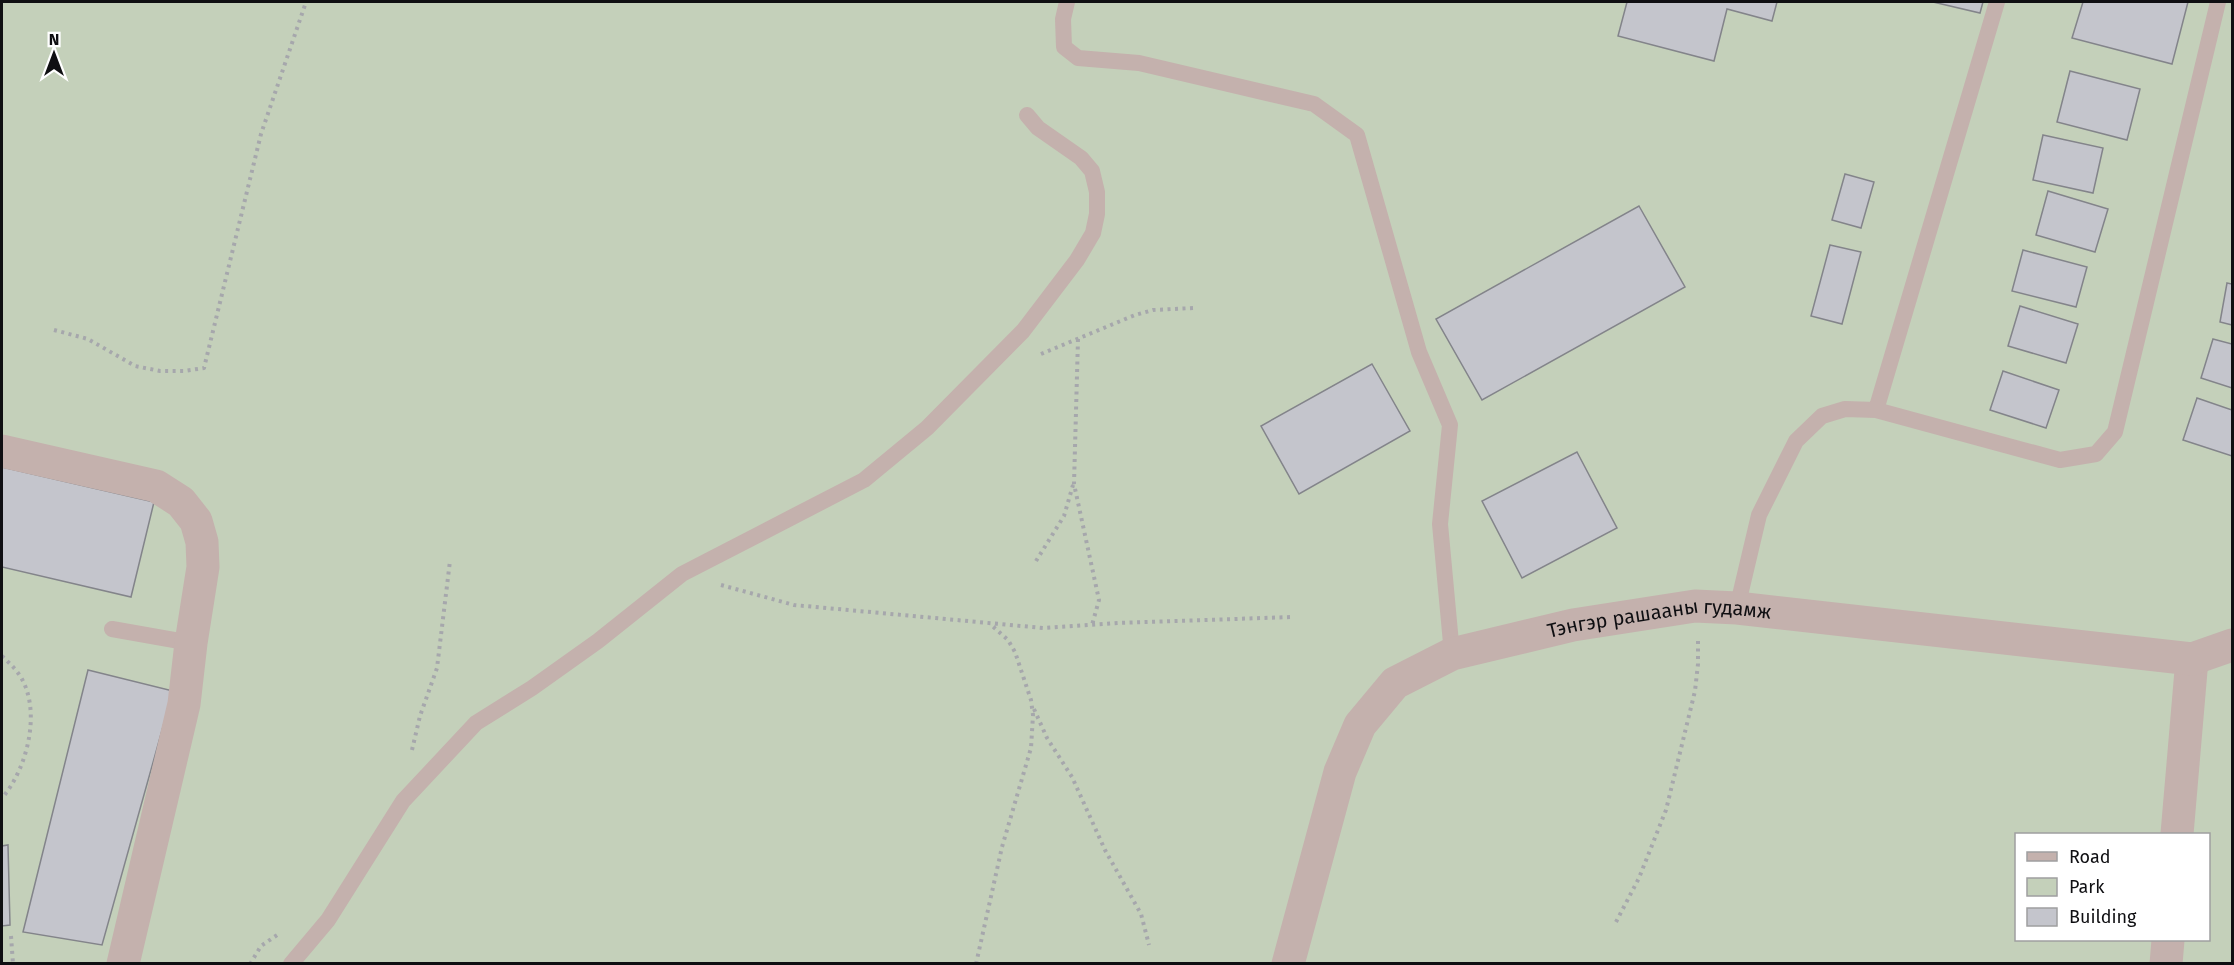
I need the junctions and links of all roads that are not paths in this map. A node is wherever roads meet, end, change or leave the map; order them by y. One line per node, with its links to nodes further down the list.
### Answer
1 (1067, 2): 11 (lane)
2 (1997, 2): 5 (lane)
3 (2218, 2): 5 (lane)
4 (1027, 115): 16 (lane)
5 (1876, 410): 7 (lane)
6 (2, 451): 9 (street)
7 (1737, 608): 11 (street, Тэнгэр рашааны гудамж); 12 (street, Тэнгэр рашааны гудамж)
8 (112, 629): 9 (lane)
9 (191, 643): 15 (street)
10 (2232, 645): 12 (street, Тэнгэр рашааны гудамж)
11 (1452, 654): 17 (street, Тэнгэр рашааны гудамж)
12 (2192, 659): 13 (street)
13 (2177, 833)
14 (2168, 941): 18 (street)
15 (123, 963)
16 (291, 963)
17 (1288, 963)
18 (2166, 963)

